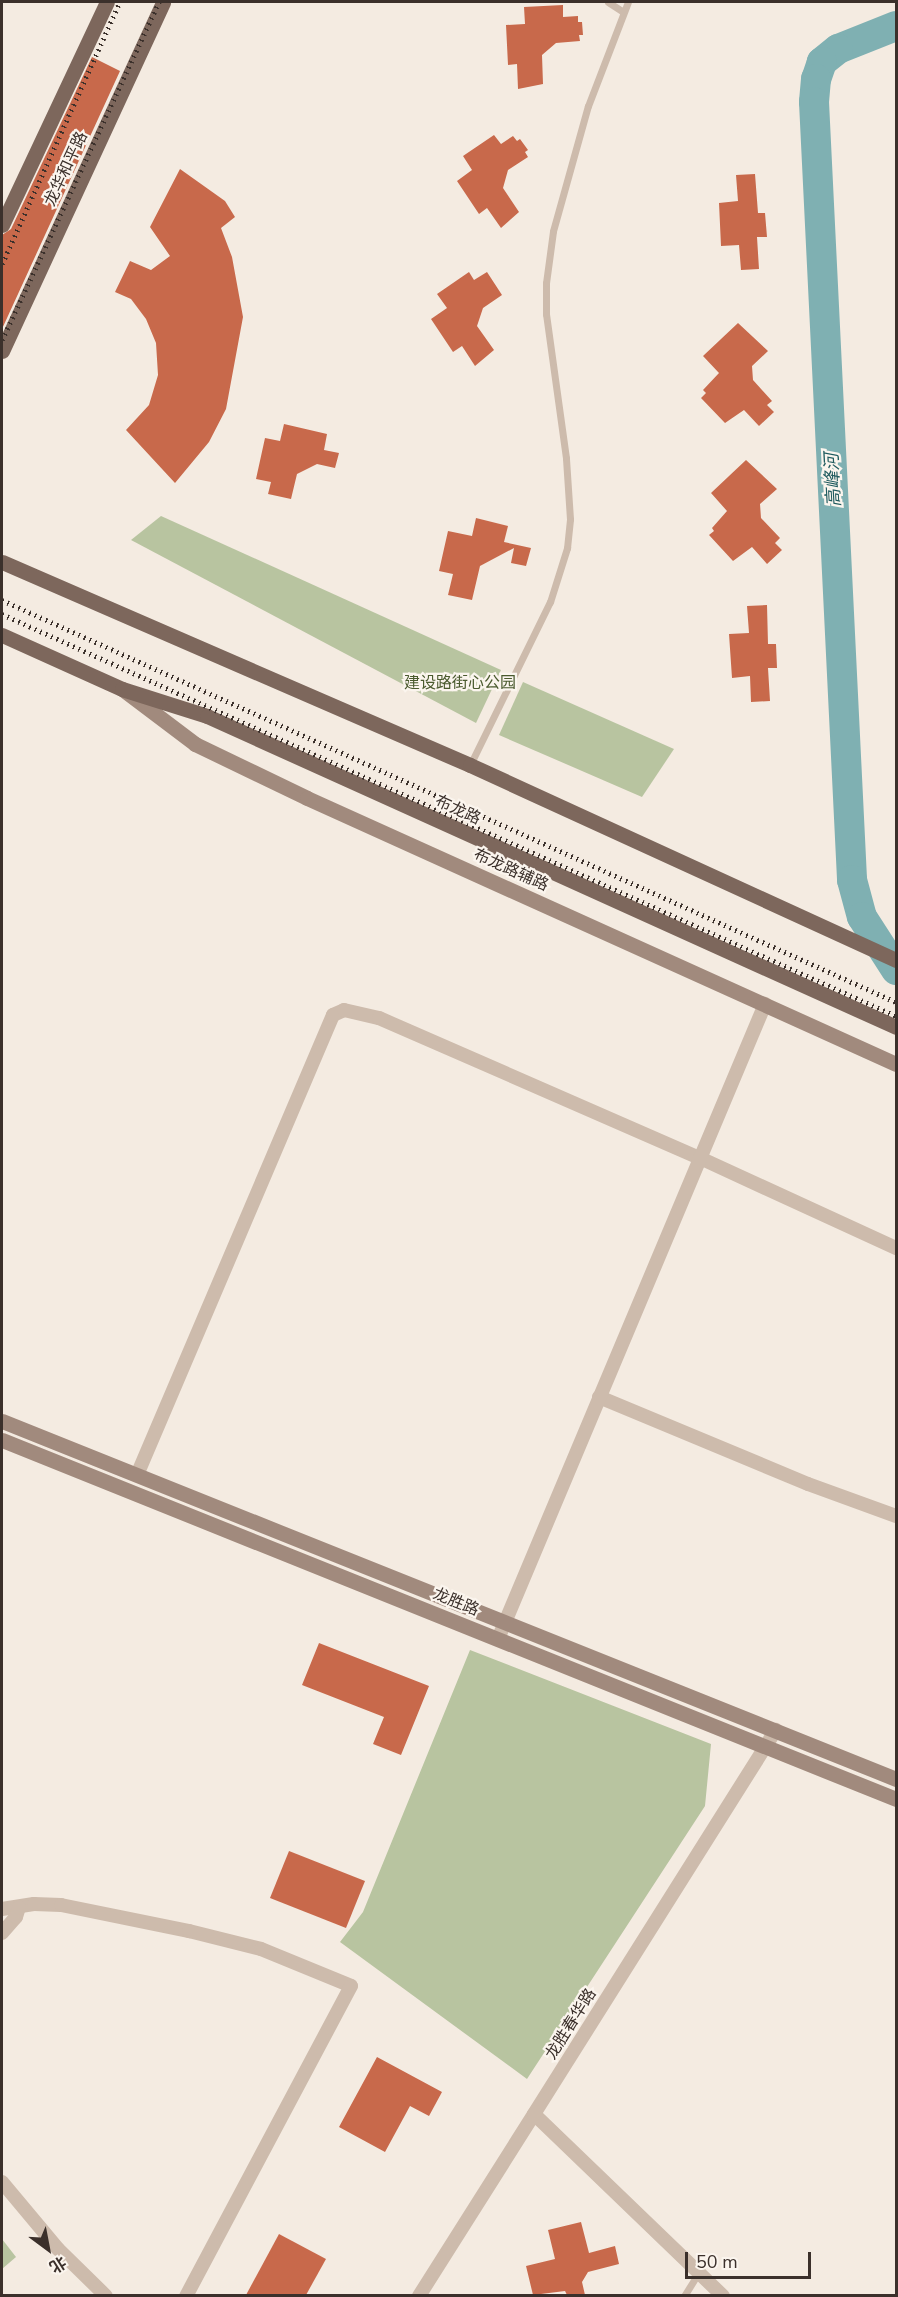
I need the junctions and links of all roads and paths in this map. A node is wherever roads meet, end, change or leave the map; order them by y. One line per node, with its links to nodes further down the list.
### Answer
1 (163, 2): 7 (main road, 龙华和平路)
2 (608, 2): 5 (lane)
3 (628, 2): 5 (lane)
4 (103, 5): 6 (main road, 龙华和平路)
5 (622, 11): 12 (lane)
6 (2, 225)
7 (2, 351)
8 (2, 554): 9 (main road)
9 (8, 565): 12 (main road)
10 (2, 635): 11 (main road, 布龙路)
11 (122, 689): 14 (main road, 布龙路辅路); 15 (main road, 布龙路)
12 (470, 765): 13 (main road)
13 (897, 960)
14 (765, 1004): 16 (main road, 布龙路辅路); 17 (street)
15 (897, 1027)
16 (897, 1064)
17 (700, 1158): 18 (street); 19 (street); 22 (street)
18 (897, 1248)
19 (599, 1397): 23 (street); 24 (street)
20 (2, 1421): 22 (main road, 龙胜路)
21 (2, 1440): 25 (main road, 龙胜路)
22 (137, 1475): 24 (main road, 龙胜路)
23 (897, 1516)
24 (505, 1622): 25 (street); 26 (main road, 龙胜路)
25 (498, 1639): 27 (main road, 龙胜路)
26 (776, 1730): 27 (street, 龙胜春华路); 28 (main road, 龙胜路)
27 (766, 1746): 29 (main road, 龙胜路); 33 (street, 龙胜春华路)
28 (897, 1779)
29 (897, 1799)
30 (19, 1907): 31 (street); 32 (street); 37 (street)
31 (2, 1909)
32 (2, 1933)
33 (534, 2114): 35 (street); 38 (street, 龙胜春华路)
34 (2, 2182): 36 (street)
35 (699, 2272): 39 (lane); 40 (street)
36 (106, 2295)
37 (186, 2295)
38 (419, 2295)
39 (684, 2295)
40 (723, 2295)

